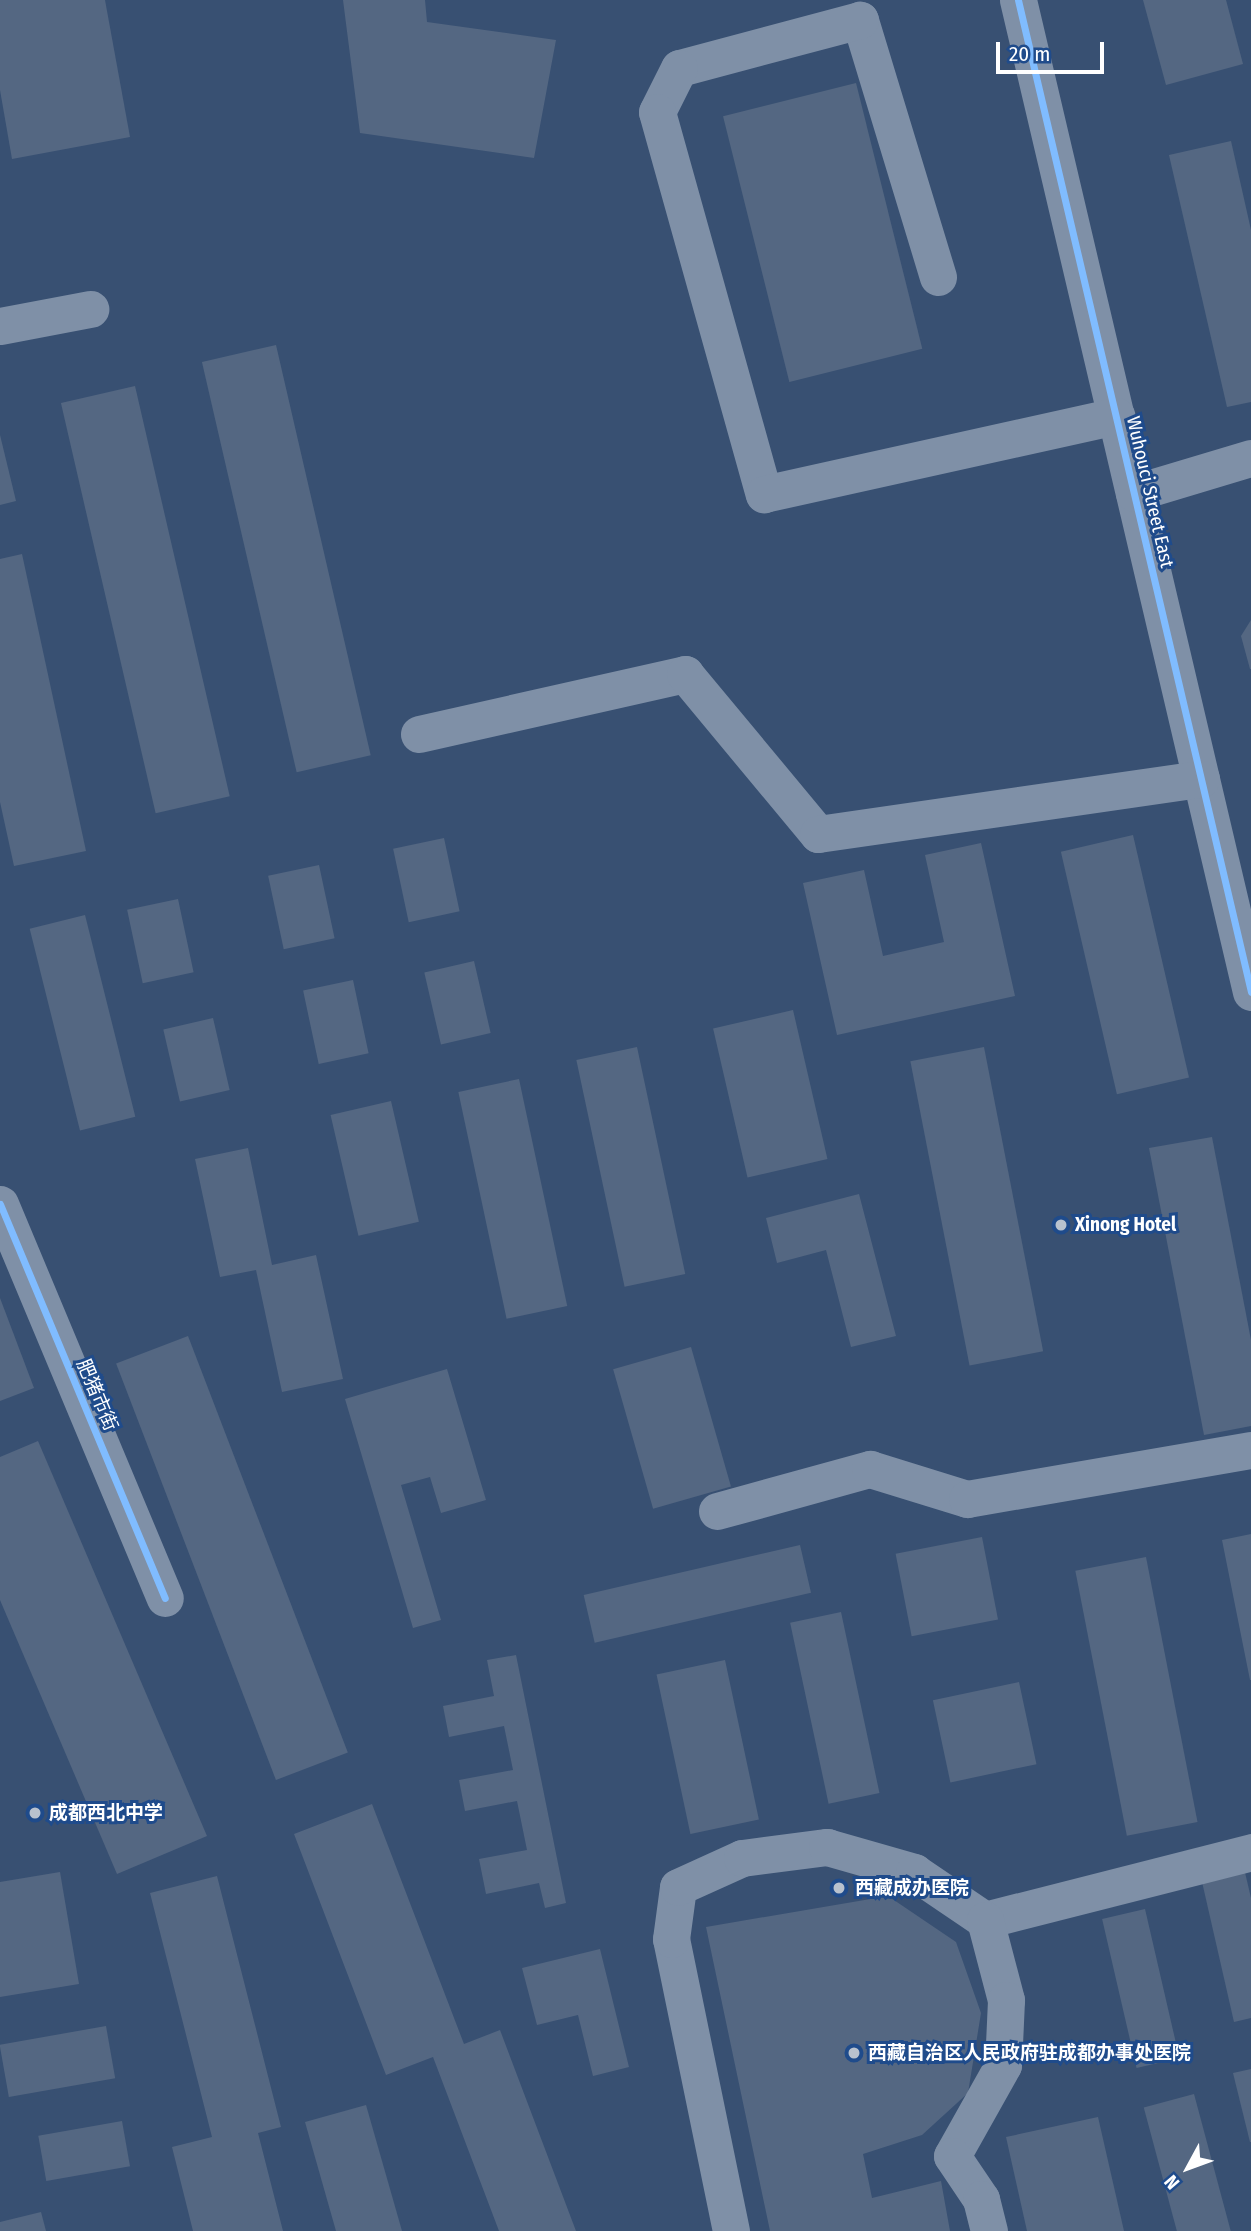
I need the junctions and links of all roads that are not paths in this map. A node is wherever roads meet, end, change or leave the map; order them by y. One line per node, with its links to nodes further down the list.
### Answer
1 (1018, 0): 5 (street, Wuhouci Street East)
2 (938, 277): 5 (street)
3 (90, 309): 4 (street)
4 (0, 326)
5 (1116, 416): 7 (street, Wuhouci Street East)
6 (1251, 458): 7 (street)
7 (1134, 493): 9 (street, Wuhouci Street East)
8 (419, 734): 9 (street)
9 (1201, 779): 10 (street, Wuhouci Street East)
10 (1251, 992)
11 (0, 1204): 14 (street, 肥猪市街)
12 (1251, 1450): 13 (street)
13 (717, 1511)
14 (165, 1598)
15 (1251, 1852): 16 (street)
16 (985, 1920): 17 (street); 18 (street)
17 (732, 2231)
18 (989, 2231)

